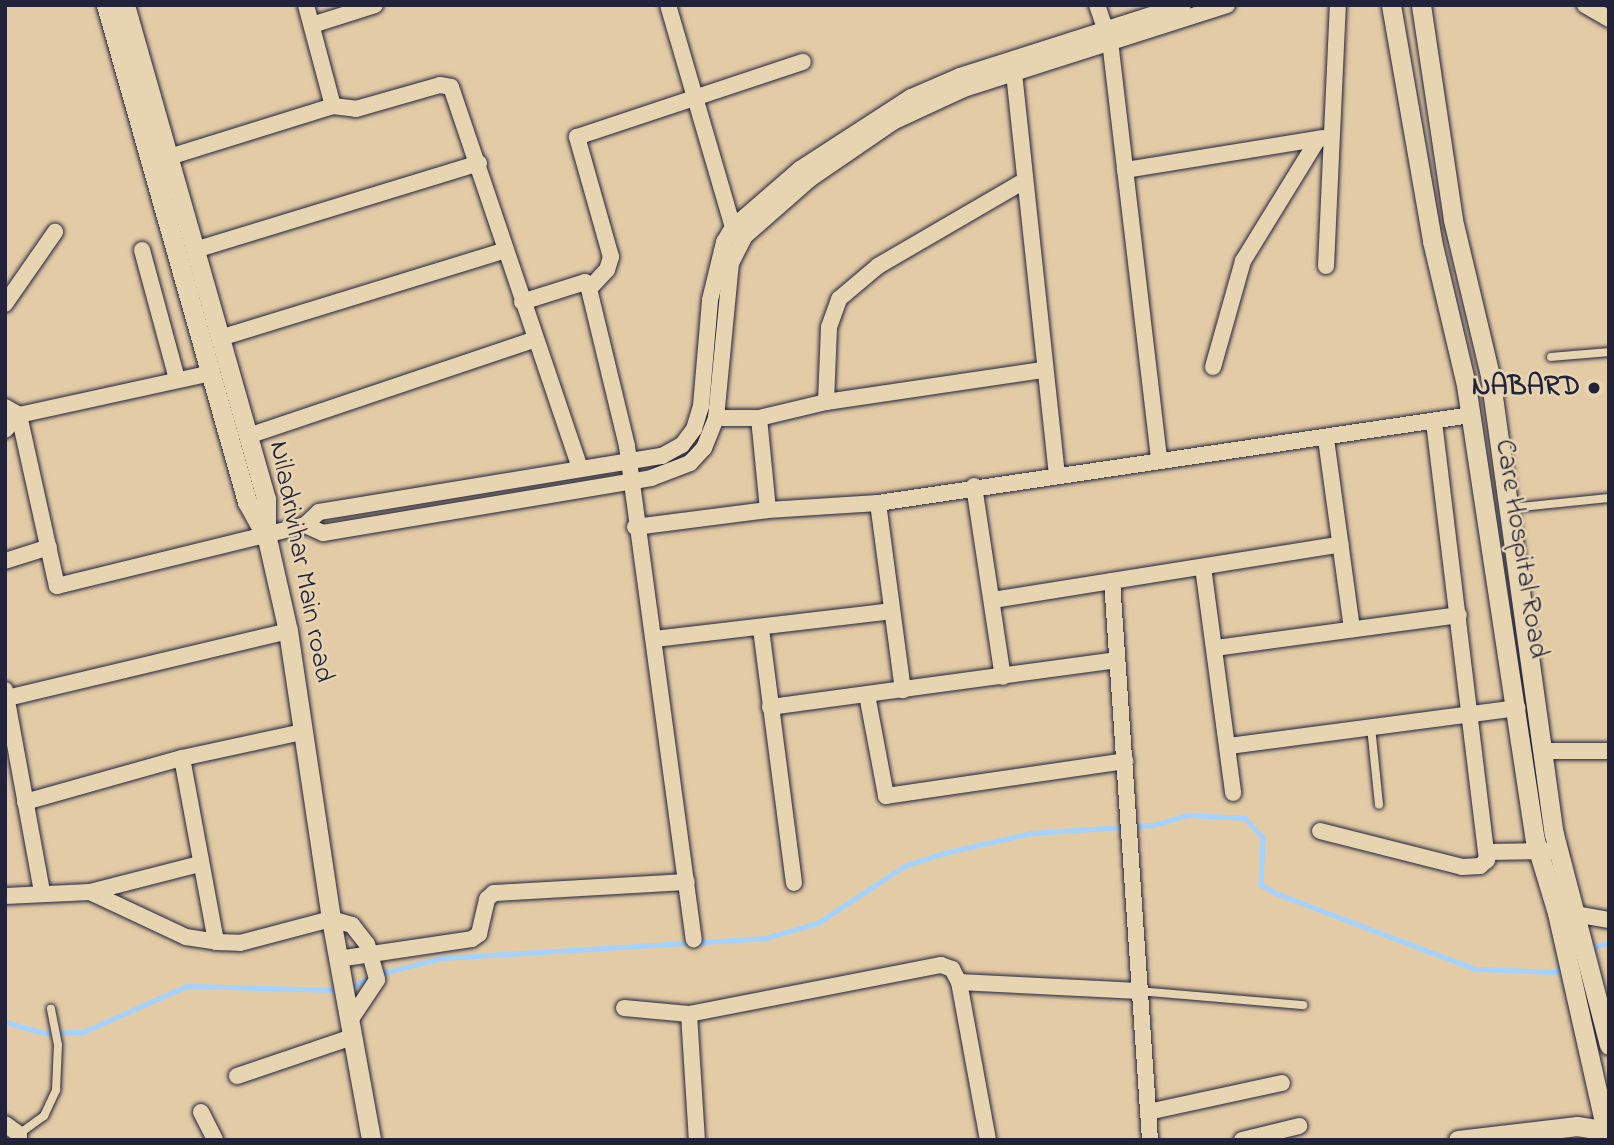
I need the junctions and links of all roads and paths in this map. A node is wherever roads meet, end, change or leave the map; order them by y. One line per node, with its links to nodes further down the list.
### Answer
1 (106, 5): 41 (street)
2 (125, 5): 22 (street, Niladrivihar Main road)
3 (306, 5): 14 (street)
4 (374, 5): 14 (street)
5 (668, 5): 19 (street)
6 (1097, 5): 15 (street)
7 (1183, 5): 15 (street)
8 (1227, 5): 15 (street)
9 (1338, 5): 21 (street)
10 (1391, 5): 45 (street, Care Hospital Road)
11 (1421, 5): 60 (street, Care Hospital Road)
12 (1585, 5): 13 (street)
13 (1609, 19)
14 (312, 25): 20 (street)
15 (1108, 36): 17 (street); 18 (street); 24 (street)
16 (803, 62): 19 (street)
17 (1014, 73): 18 (street); 25 (street)
18 (962, 83): 26 (street); 46 (street)
19 (698, 97): 26 (street); 32 (street)
20 (333, 106): 22 (street); 23 (street)
21 (1324, 138): 24 (street); 31 (street); 39 (street)
22 (166, 158): 29 (street, Niladrivihar Main road)
23 (479, 163): 29 (street); 30 (street)
24 (1125, 170): 52 (street)
25 (1024, 181): 40 (street); 43 (street)
26 (733, 227): 53 (street)
27 (55, 232): 34 (street)
28 (142, 250): 42 (street)
29 (195, 250): 35 (street, Niladrivihar Main road)
30 (506, 250): 33 (street); 35 (street)
31 (1326, 267)
32 (589, 289): 33 (street); 53 (street)
33 (522, 302): 36 (street)
34 (5, 304)
35 (220, 338): 50 (street, Niladrivihar Main road)
36 (534, 340): 50 (street); 54 (street)
37 (1609, 352): 38 (lane)
38 (1551, 357)
39 (1213, 367)
40 (1043, 370): 43 (street); 55 (street)
41 (211, 373): 42 (street); 64 (street)
42 (177, 379): 44 (street)
43 (826, 402): 47 (street)
44 (12, 411): 49 (street); 66 (street)
45 (1471, 415): 48 (street); 84 (street, Care Hospital Road)
46 (716, 418): 47 (street); 56 (street)
47 (759, 418): 61 (street)
48 (1434, 422): 51 (street); 72 (street)
49 (5, 430)
50 (248, 436): 64 (street, Niladrivihar Main road)
51 (1326, 439): 52 (street); 65 (street)
52 (1159, 461): 55 (street)
53 (628, 463): 54 (street); 56 (street)
54 (580, 468): 62 (street)
55 (1057, 475): 57 (street)
56 (631, 481): 62 (street); 63 (street)
57 (974, 486): 59 (street); 70 (street)
58 (1609, 498): 60 (lane)
59 (878, 503): 61 (street); 71 (street)
60 (1510, 508): 89 (street, Care Hospital Road)
61 (768, 510): 63 (street)
62 (305, 525): 64 (street)
63 (635, 527): 76 (street)
64 (266, 534): 66 (street); 75 (street, Niladrivihar Main road)
65 (1341, 544): 68 (street); 74 (street)
66 (49, 548): 67 (street)
67 (5, 561)
68 (1203, 567): 69 (street); 77 (street)
69 (1112, 581): 70 (street); 78 (street)
70 (993, 600): 79 (street)
71 (891, 611): 73 (street); 80 (street)
72 (1459, 615): 74 (street); 85 (street)
73 (761, 629): 76 (street); 83 (street)
74 (1352, 629): 77 (street)
75 (288, 631): 81 (street); 87 (street, Niladrivihar Main road)
76 (654, 639): 100 (street)
77 (1215, 648): 88 (street)
78 (1117, 660): 79 (street); 92 (street)
79 (1003, 677): 80 (street)
80 (903, 690): 82 (street)
81 (6, 694): 94 (street)
82 (867, 695): 83 (street); 92 (street)
83 (770, 707): 101 (street)
84 (1518, 708): 85 (street); 97 (street, Care Hospital Road)
85 (1472, 714): 86 (street); 98 (street)
86 (1371, 727): 88 (street); 95 (lane)
87 (302, 732): 91 (street); 106 (street, Niladrivihar Main road)
88 (1228, 746): 93 (street)
89 (1545, 751): 90 (street); 97 (street, Care Hospital Road)
90 (1609, 751)
91 (182, 758): 94 (street); 99 (street)
92 (1125, 761): 114 (street)
93 (1233, 793)
94 (25, 802): 102 (street)
95 (1378, 805)
96 (1320, 831): 98 (street)
97 (1548, 851): 98 (street); 105 (street, Care Hospital Road); 108 (street, Care Hospital Road)
98 (1487, 852)
99 (200, 864): 103 (street); 110 (street)
100 (687, 882): 109 (street); 111 (street)
101 (794, 883)
102 (42, 891): 103 (street); 104 (street)
103 (90, 892): 110 (street)
104 (5, 896)
105 (1575, 914): 107 (street); 108 (street, Care Hospital Road)
106 (331, 919): 110 (street); 111 (street); 112 (street, Niladrivihar Main road)
107 (1609, 920)
108 (1572, 935): 120 (street); 127 (street)
109 (694, 939)
110 (216, 942)
111 (371, 955): 112 (street); 119 (street)
112 (339, 963): 119 (street, Niladrivihar Main road)
113 (959, 982): 114 (street); 118 (street); 132 (street)
114 (1139, 991): 115 (lane); 124 (street)
115 (1303, 1004)
116 (624, 1008): 118 (street)
117 (51, 1009): 128 (lane)
118 (689, 1014): 131 (street)
119 (349, 1020): 121 (street); 130 (street, Niladrivihar Main road)
120 (1609, 1045)
121 (237, 1076)
122 (1283, 1083): 124 (street)
123 (201, 1112): 129 (street)
124 (1148, 1112): 133 (street)
125 (5, 1124): 128 (street)
126 (1299, 1126): 134 (street)
127 (1608, 1134): 135 (street)
128 (19, 1137)
129 (215, 1140)
130 (371, 1140)
131 (697, 1140)
132 (988, 1140)
133 (1150, 1140)
134 (1242, 1140)
135 (1458, 1140)

